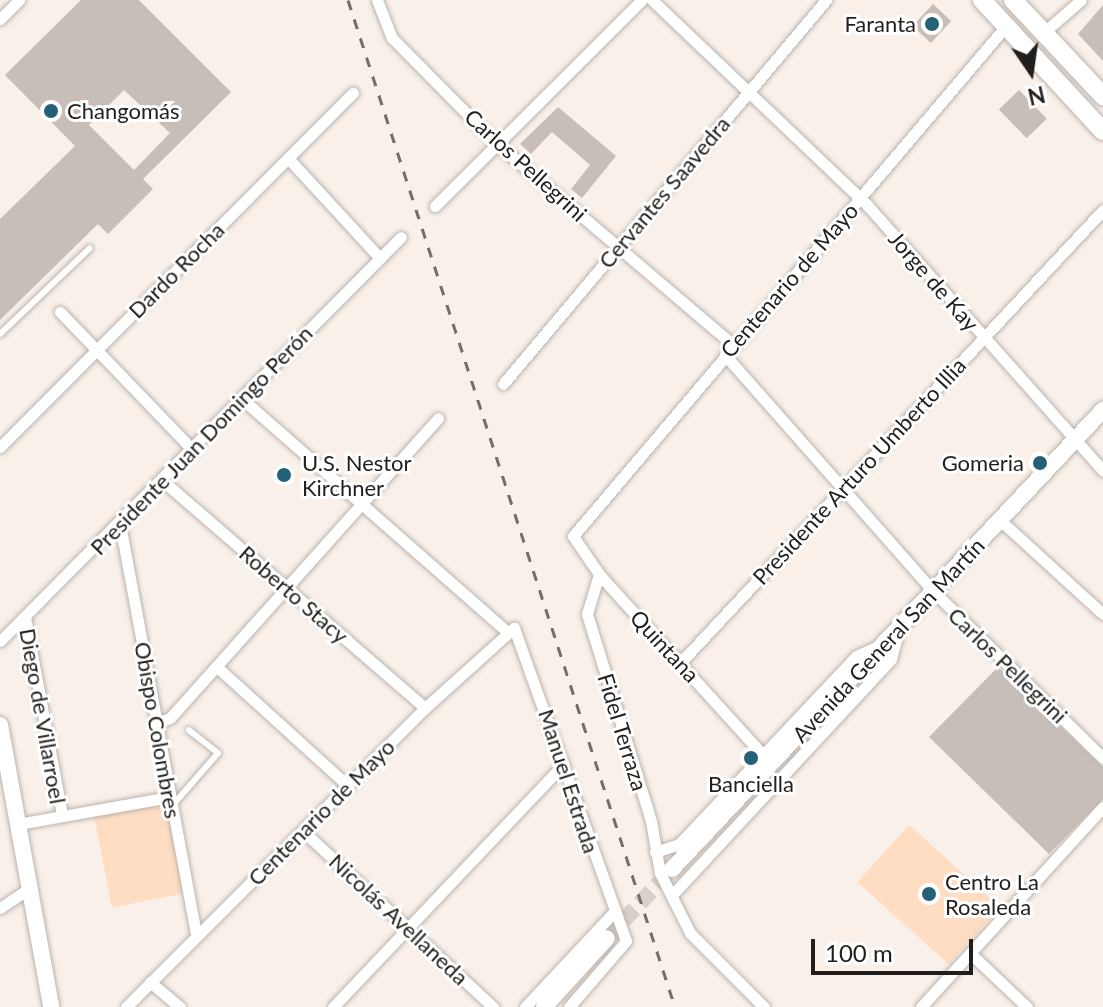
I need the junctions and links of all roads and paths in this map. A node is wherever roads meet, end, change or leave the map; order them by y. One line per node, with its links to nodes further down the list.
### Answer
1 (19, 0): 9 (street)
2 (377, 0): 16 (street, Carlos Pellegrini)
3 (642, 0): 16 (street)
4 (652, 0): 12 (street, Jorge de Kay)
5 (826, 0): 12 (street, Cervantes Saavedra)
6 (982, 0): 10 (main road)
7 (1013, 0): 11 (main road)
8 (1081, 0): 11 (street)
9 (0, 19)
10 (1006, 26): 15 (main road); 18 (street, Centenario de Mayo)
11 (1043, 33): 14 (main road)
12 (748, 91): 18 (street, Jorge de Kay); 22 (street, Cervantes Saavedra)
13 (353, 93): 17 (street, Dardo Rocha)
14 (1103, 96)
15 (1103, 131)
16 (497, 144): 19 (street); 22 (street, Carlos Pellegrini)
17 (288, 158): 24 (street); 29 (street, Dardo Rocha)
18 (860, 198): 27 (street, Jorge de Kay); 28 (street, Centenario de Mayo)
19 (435, 206)
20 (1103, 210): 27 (street, Presidente Arturo Umberto Illia)
21 (401, 237): 24 (street, Presidente Juan Domingo Perón)
22 (620, 247): 28 (street, Carlos Pellegrini); 31 (street, Cervantes Saavedra)
23 (90, 248): 26 (lane)
24 (380, 258): 32 (street, Presidente Juan Domingo Perón)
25 (60, 312): 29 (street)
26 (0, 334)
27 (984, 339): 35 (street, Jorge de Kay); 40 (street, Presidente Arturo Umberto Illia)
28 (733, 345): 30 (street, Centenario de Mayo)
29 (95, 350): 36 (street, Dardo Rocha); 37 (street)
30 (725, 355): 40 (street, Carlos Pellegrini); 44 (street, Centenario de Mayo)
31 (503, 384)
32 (241, 398): 37 (street, Presidente Juan Domingo Perón); 41 (street)
33 (1103, 410): 35 (main road, Avenida General San Martín)
34 (438, 418): 41 (street)
35 (1073, 442): 38 (street, Jorge de Kay); 42 (main road, Avenida General San Martín)
36 (0, 447)
37 (193, 450): 39 (street, Presidente Juan Domingo Perón)
38 (1103, 471)
39 (163, 481): 43 (street, Presidente Juan Domingo Perón); 46 (street, Roberto Stacy)
40 (842, 489): 47 (street, Carlos Pellegrini); 53 (street, Presidente Arturo Umberto Illia)
41 (360, 504): 46 (street); 50 (street)
42 (1001, 521): 47 (main road, Avenida General San Martín); 48 (street)
43 (120, 524): 49 (street, Presidente Juan Domingo Perón); 56 (street, Obispo Colombres)
44 (573, 536): 45 (street, Quintana)
45 (597, 578): 53 (street, Quintana); 68 (street, Fidel Terraza)
46 (286, 588): 54 (street); 55 (street, Roberto Stacy)
47 (934, 592): 51 (main road, Avenida General San Martín); 60 (street, Carlos Pellegrini)
48 (1103, 614)
49 (25, 617): 52 (street, Presidente Juan Domingo Perón); 65 (street, Diego de Villarroel)
50 (505, 630): 55 (street, Centenario de Mayo); 61 (street, Manuel Estrada)
51 (892, 638): 59 (street); 69 (main road, Avenida General San Martín); 71 (street)
52 (0, 641)
53 (681, 662): 59 (street, Quintana)
54 (217, 667): 56 (street); 62 (street)
55 (425, 708): 62 (street, Centenario de Mayo)
56 (157, 723): 63 (street, Obispo Colombres)
57 (0, 725): 66 (main road)
58 (189, 730): 63 (lane)
59 (762, 754): 68 (street)
60 (1103, 758)
61 (564, 764): 73 (street, Manuel Estrada); 74 (street)
62 (347, 785): 67 (street, Centenario de Mayo)
63 (171, 801): 65 (street); 76 (street, Obispo Colombres)
64 (1103, 807): 77 (street)
65 (62, 815): 66 (street)
66 (18, 824): 70 (main road)
67 (304, 832): 74 (street, Nicolás Avellaneda); 76 (street, Centenario de Mayo)
68 (655, 852): 69 (street, Fidel Terraza)
69 (668, 875): 71 (street, Fidel Terraza)
70 (30, 888): 72 (street); 79 (main road)
71 (672, 895): 87 (street, Fidel Terraza)
72 (0, 908)
73 (612, 914): 75 (street, Manuel Estrada); 84 (street)
74 (408, 925): 82 (street); 83 (street, Nicolás Avellaneda)
75 (614, 934): 85 (main road); 86 (street)
76 (196, 936): 78 (street, Centenario de Mayo)
77 (970, 953): 88 (street); 89 (street)
78 (150, 982): 80 (street, Centenario de Mayo); 81 (street)
79 (51, 1007)
80 (126, 1007)
81 (180, 1007)
82 (333, 1007)
83 (493, 1007)
84 (525, 1007)
85 (544, 1007)
86 (569, 1007)
87 (764, 1007)
88 (921, 1007)
89 (1027, 1007)

